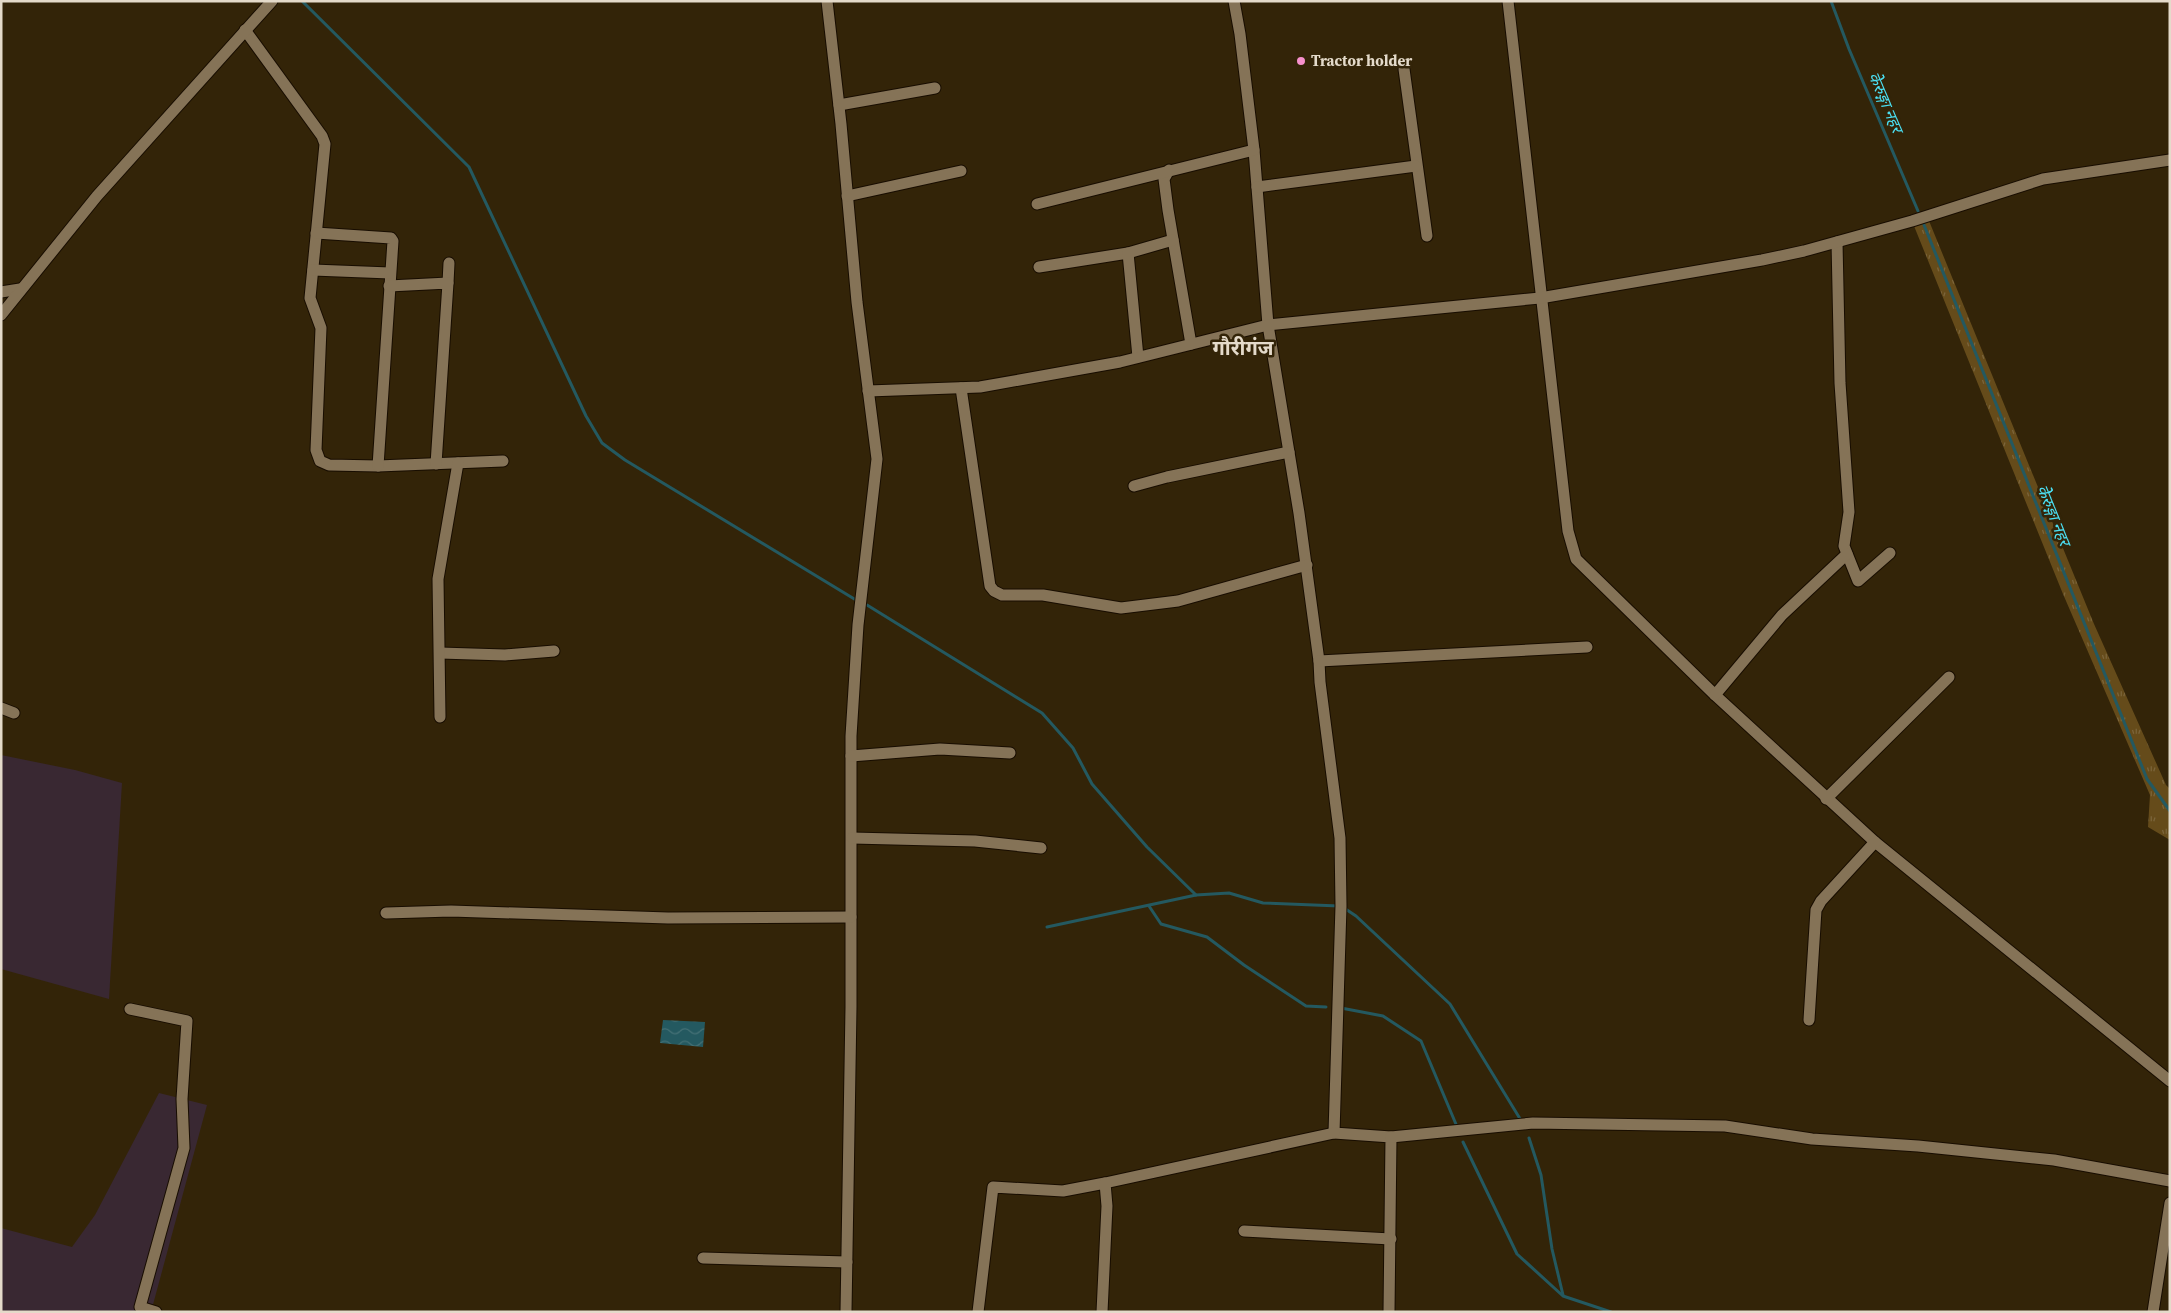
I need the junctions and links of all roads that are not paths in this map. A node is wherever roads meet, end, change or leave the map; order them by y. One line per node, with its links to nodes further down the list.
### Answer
1 (272, 1): 5 (street)
2 (827, 1): 8 (street)
3 (1234, 1): 9 (street)
4 (1508, 1): 30 (street)
5 (245, 30): 17 (street); 28 (street)
6 (1404, 69): 11 (street)
7 (935, 88): 8 (street)
8 (839, 105): 15 (street)
9 (1254, 150): 12 (street); 14 (street)
10 (2170, 160): 20 (street)
11 (1416, 166): 14 (street); 18 (street)
12 (1169, 170): 16 (street); 19 (street)
13 (961, 171): 15 (street)
14 (1257, 187): 32 (street)
15 (847, 196): 36 (street)
16 (1036, 204)
17 (316, 233): 24 (street); 25 (street)
18 (1427, 236)
19 (1173, 240): 21 (street); 33 (street)
20 (1837, 242): 30 (street); 44 (street)
21 (1128, 253): 23 (street); 34 (street)
22 (449, 263): 26 (street)
23 (1039, 267)
24 (313, 270): 25 (street); 41 (street)
25 (390, 273): 27 (street)
26 (448, 282): 27 (street); 40 (street)
27 (389, 286): 41 (street)
28 (20, 289): 29 (street); 31 (street)
29 (1, 292)
30 (1540, 298): 32 (street); 51 (street)
31 (1, 315)
32 (1268, 325): 33 (street); 37 (street)
33 (1191, 344): 34 (street)
34 (1138, 357): 35 (street)
35 (961, 388): 36 (street); 45 (street)
36 (868, 391): 56 (street)
37 (1289, 452): 42 (street); 45 (street)
38 (504, 461): 39 (street)
39 (458, 463): 40 (street); 48 (street)
40 (436, 464): 41 (street)
41 (378, 466)
42 (1134, 486)
43 (1890, 553): 44 (street)
44 (1847, 554): 51 (street)
45 (1307, 565): 49 (street)
46 (1588, 648): 49 (street)
47 (554, 651): 48 (street)
48 (440, 653): 54 (street)
49 (1319, 661): 66 (street)
50 (1949, 677): 57 (street)
51 (1716, 695): 57 (street)
52 (1, 708): 53 (street)
53 (14, 713)
54 (440, 717)
55 (1010, 753): 56 (street)
56 (851, 756): 58 (street)
57 (1826, 799): 59 (street)
58 (852, 838): 60 (street); 62 (street)
59 (1875, 842): 64 (street); 65 (street)
60 (1041, 848)
61 (386, 914): 62 (street)
62 (852, 917): 74 (street)
63 (130, 1008): 75 (street)
64 (1809, 1020)
65 (2170, 1081)
66 (1334, 1133): 67 (street); 69 (street)
67 (1391, 1137): 68 (street); 72 (street)
68 (2170, 1181)
69 (1105, 1183): 77 (street); 78 (street)
70 (2170, 1203): 80 (street)
71 (1244, 1231): 72 (street)
72 (1391, 1239): 79 (street)
73 (703, 1258): 74 (street)
74 (847, 1262): 76 (street)
75 (156, 1312)
76 (846, 1312)
77 (978, 1312)
78 (1102, 1312)
79 (1389, 1312)
80 (2152, 1312)

